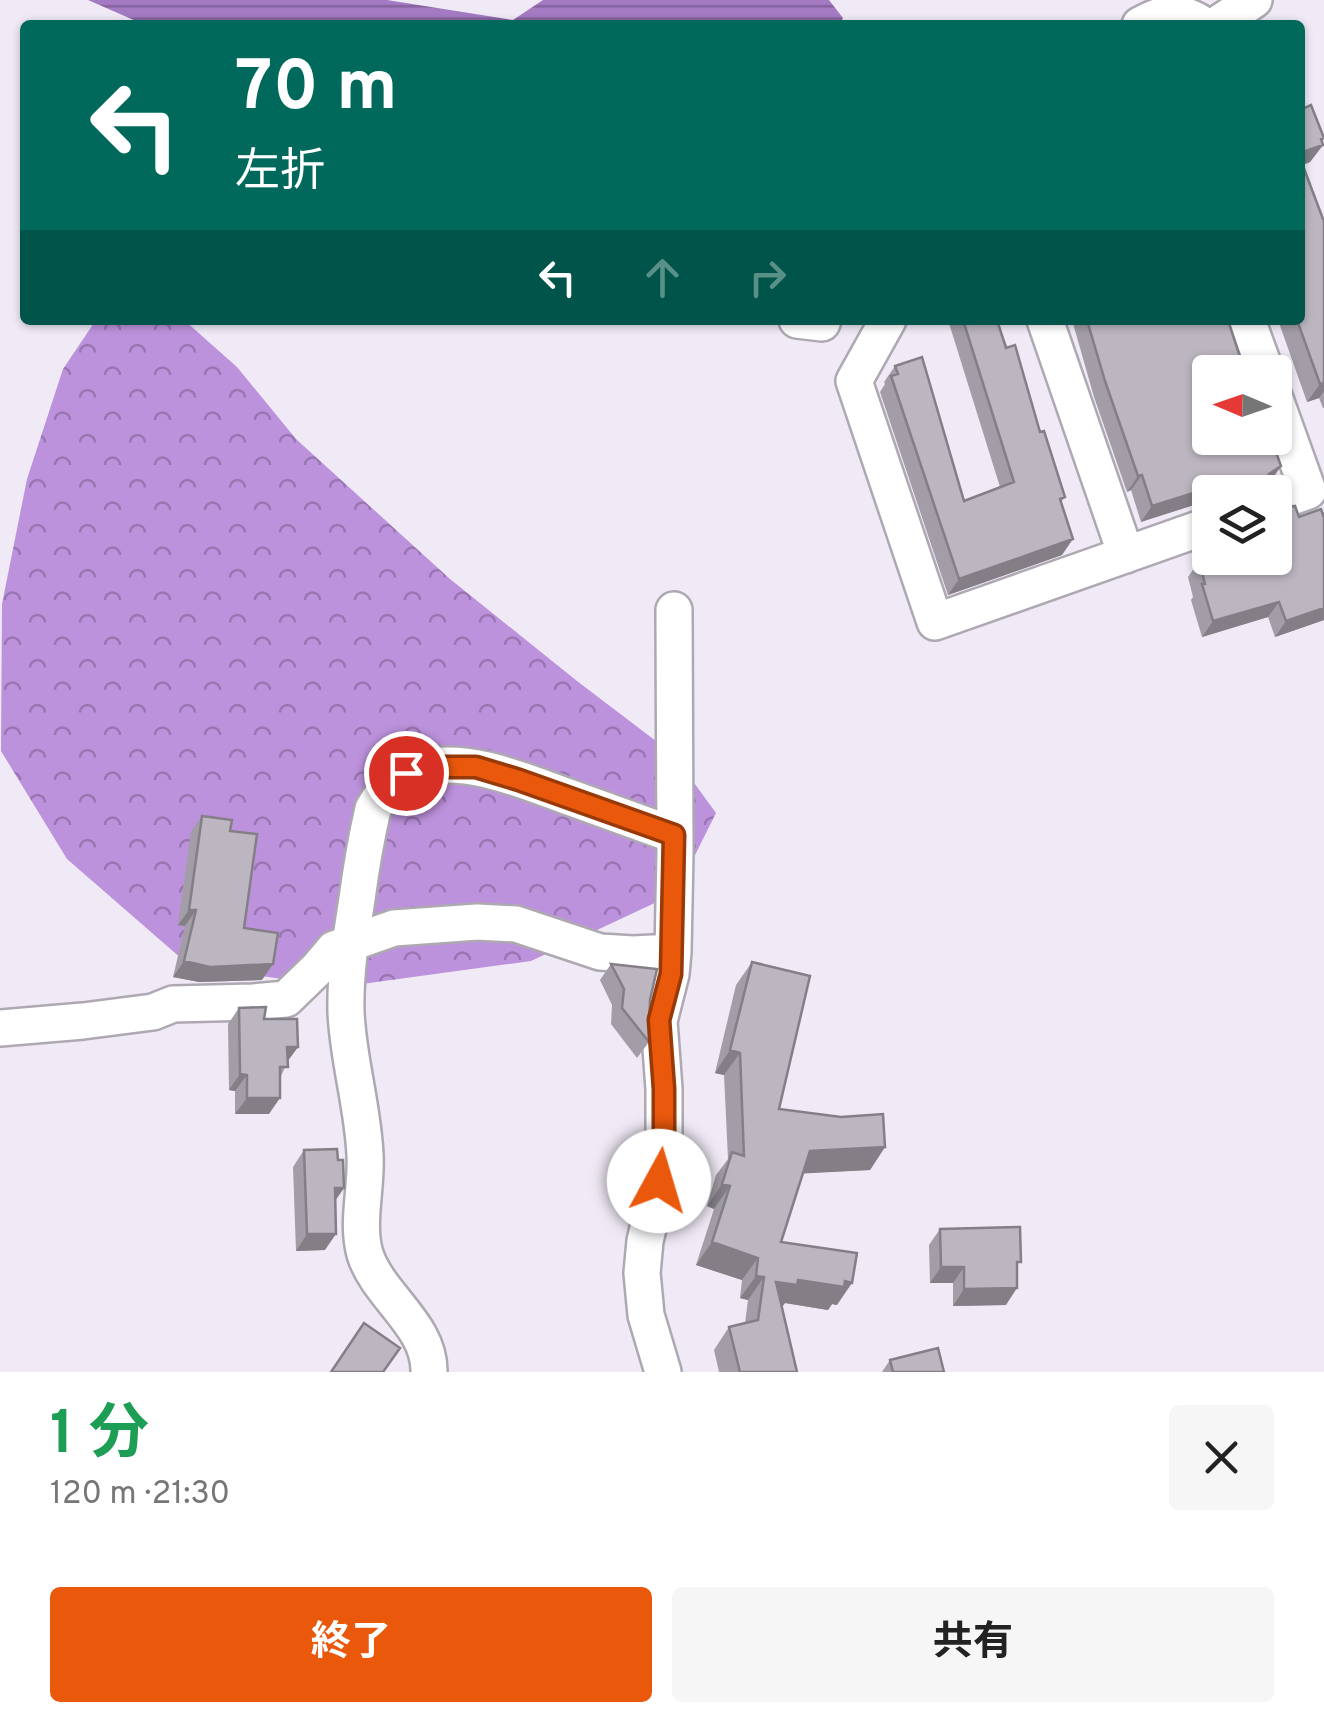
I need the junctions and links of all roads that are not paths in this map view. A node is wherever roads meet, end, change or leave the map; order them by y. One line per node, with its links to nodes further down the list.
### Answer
1 (1254, 0): 4 (street)
2 (1152, 20): 3 (street)
3 (1196, 20)
4 (1224, 20)
5 (885, 325): 12 (street)
6 (1047, 325): 12 (street)
7 (1250, 325): 8 (street)
8 (1260, 355)
9 (1292, 446): 10 (street)
10 (1292, 497)
11 (1192, 532): 12 (street)
12 (1126, 555)
13 (674, 610): 14 (street)
14 (674, 835): 15 (street); 16 (street)
15 (350, 942): 16 (street); 17 (street); 18 (street)
16 (673, 952): 19 (street)
17 (0, 1028)
18 (430, 1372)
19 (663, 1372)

